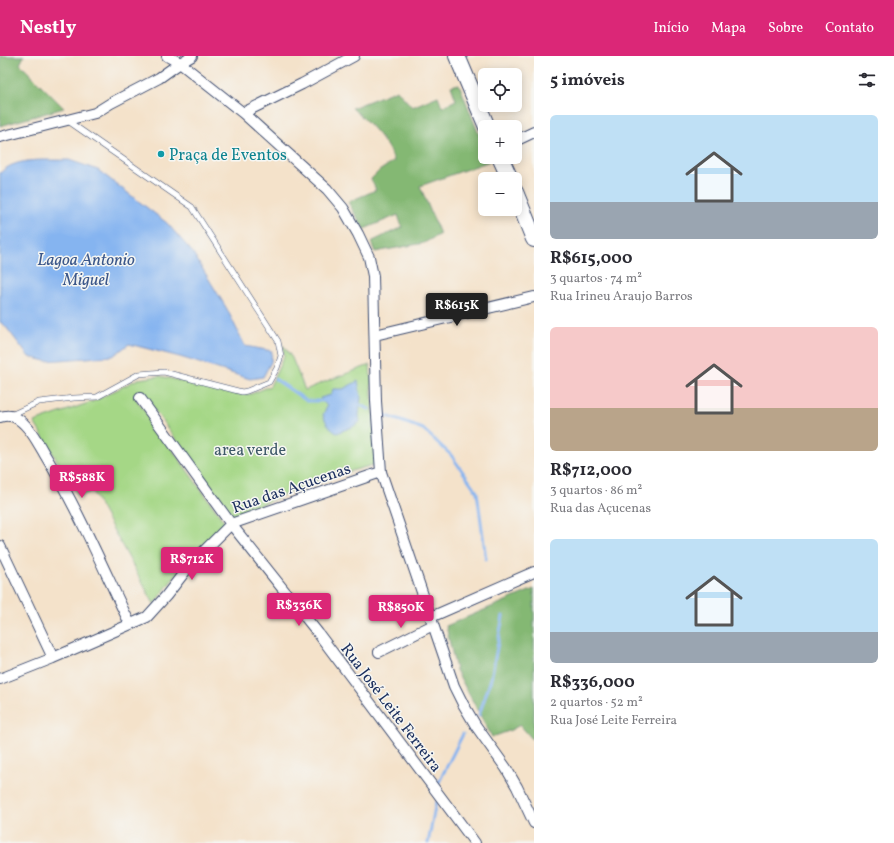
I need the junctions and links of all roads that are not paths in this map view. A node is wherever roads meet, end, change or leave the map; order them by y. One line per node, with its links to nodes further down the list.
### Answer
1 (167, 56): 5 (street)
2 (192, 56): 5 (street)
3 (354, 56): 6 (street)
4 (457, 56): 8 (main road)
5 (180, 62): 6 (street); 7 (street)
6 (243, 113): 15 (street)
7 (67, 120): 10 (street); 17 (lane)
8 (484, 120)
9 (534, 132): 11 (street)
10 (0, 137)
11 (522, 138)
12 (522, 209): 13 (main road)
13 (534, 239)
14 (534, 297): 15 (street)
15 (375, 335): 18 (street)
16 (140, 398): 19 (street, Rua José Leite Ferreira)
17 (4, 416): 23 (street)
18 (381, 472): 19 (street, Rua das Açucenas); 22 (street)
19 (231, 524): 23 (street, Rua das Açucenas); 28 (street, Rua José Leite Ferreira)
20 (0, 546): 25 (street)
21 (534, 572): 22 (street)
22 (432, 621): 24 (street); 27 (street)
23 (130, 624): 25 (street, Rua das Açucenas)
24 (379, 652)
25 (53, 658): 26 (street, Rua das Açucenas)
26 (0, 679)
27 (534, 823)
28 (475, 843)

